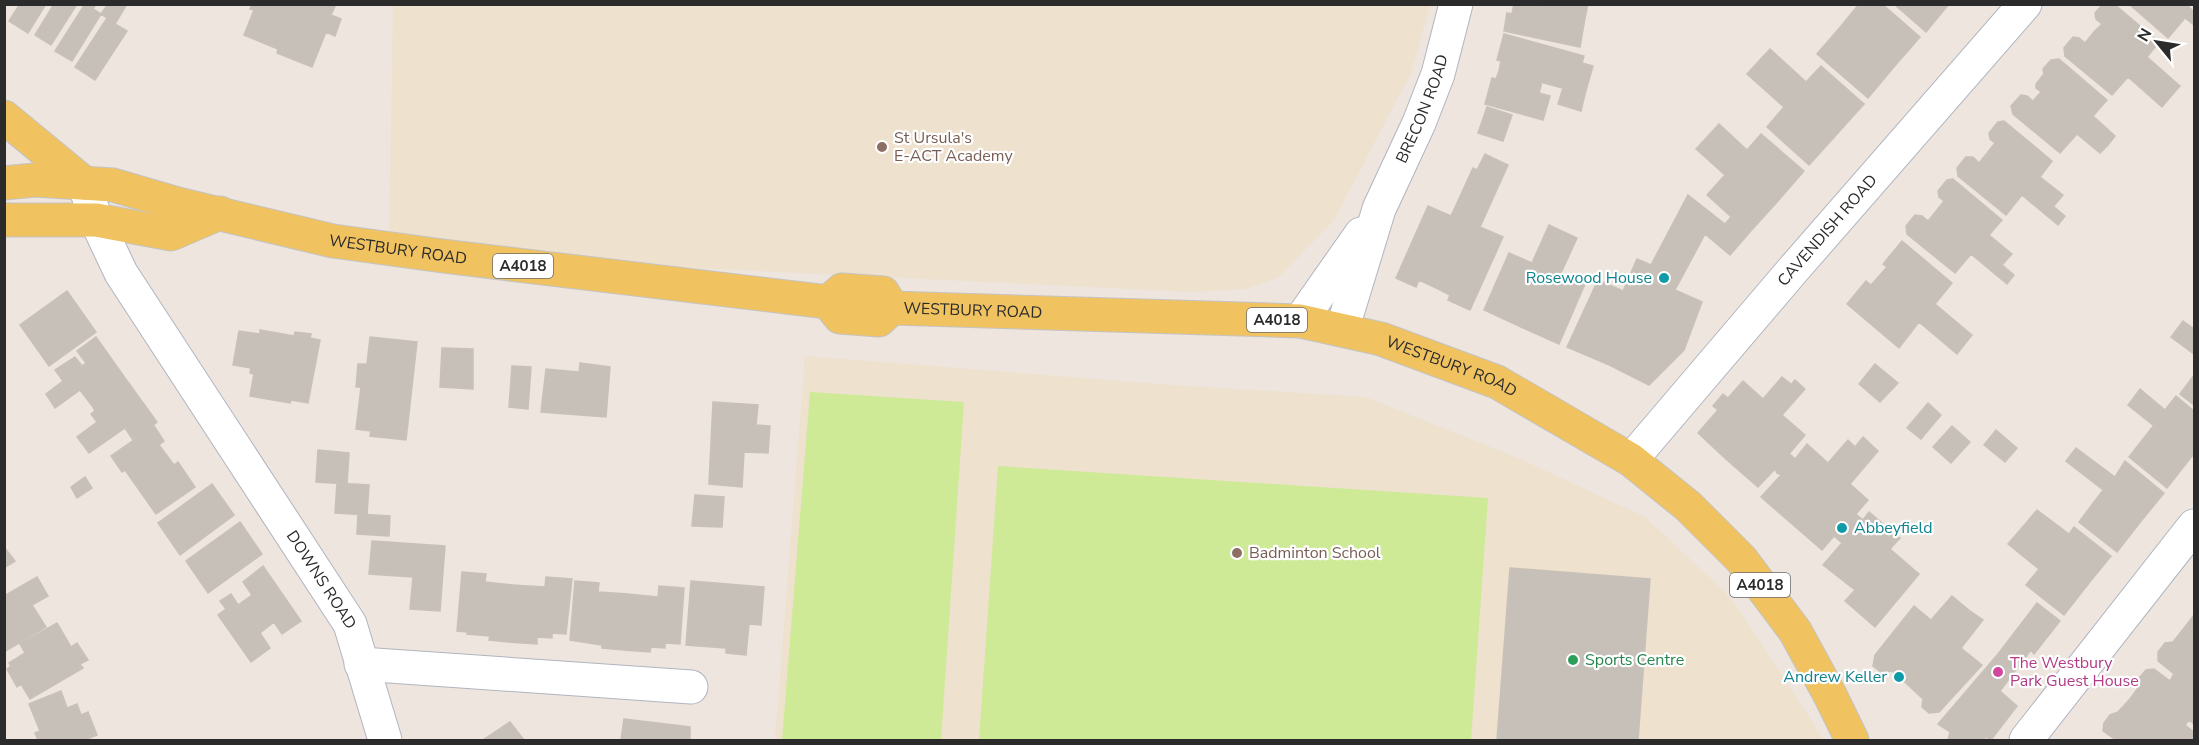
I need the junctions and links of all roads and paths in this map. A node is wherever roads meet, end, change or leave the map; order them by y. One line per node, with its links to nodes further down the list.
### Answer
1 (1456, 4): 6 (street, BRECON ROAD)
2 (2025, 4): 12 (street, CAVENDISH ROAD)
3 (4, 117): 5 (main road)
4 (4, 183): 5 (main road, WESTBURY ROAD / A4018)
5 (84, 183): 7 (main road, WESTBURY ROAD / A4018); 9 (street, DOWNS ROAD)
6 (1379, 209): 10 (street, BRECON ROAD); 11 (street, BRECON ROAD)
7 (220, 213): 9 (main road); 10 (main road, WESTBURY ROAD / A4018)
8 (4, 220): 9 (main road)
9 (96, 220): 14 (street, DOWNS ROAD)
10 (1300, 321): 11 (main road, WESTBURY ROAD / A4018)
11 (1341, 330): 12 (main road, WESTBURY ROAD / A4018)
12 (1631, 460): 17 (main road, WESTBURY ROAD / A4018)
13 (2194, 526): 18 (street)
14 (361, 664): 15 (street); 16 (street, DOWNS ROAD)
15 (691, 687)
16 (386, 741)
17 (1851, 741)
18 (2026, 741)

